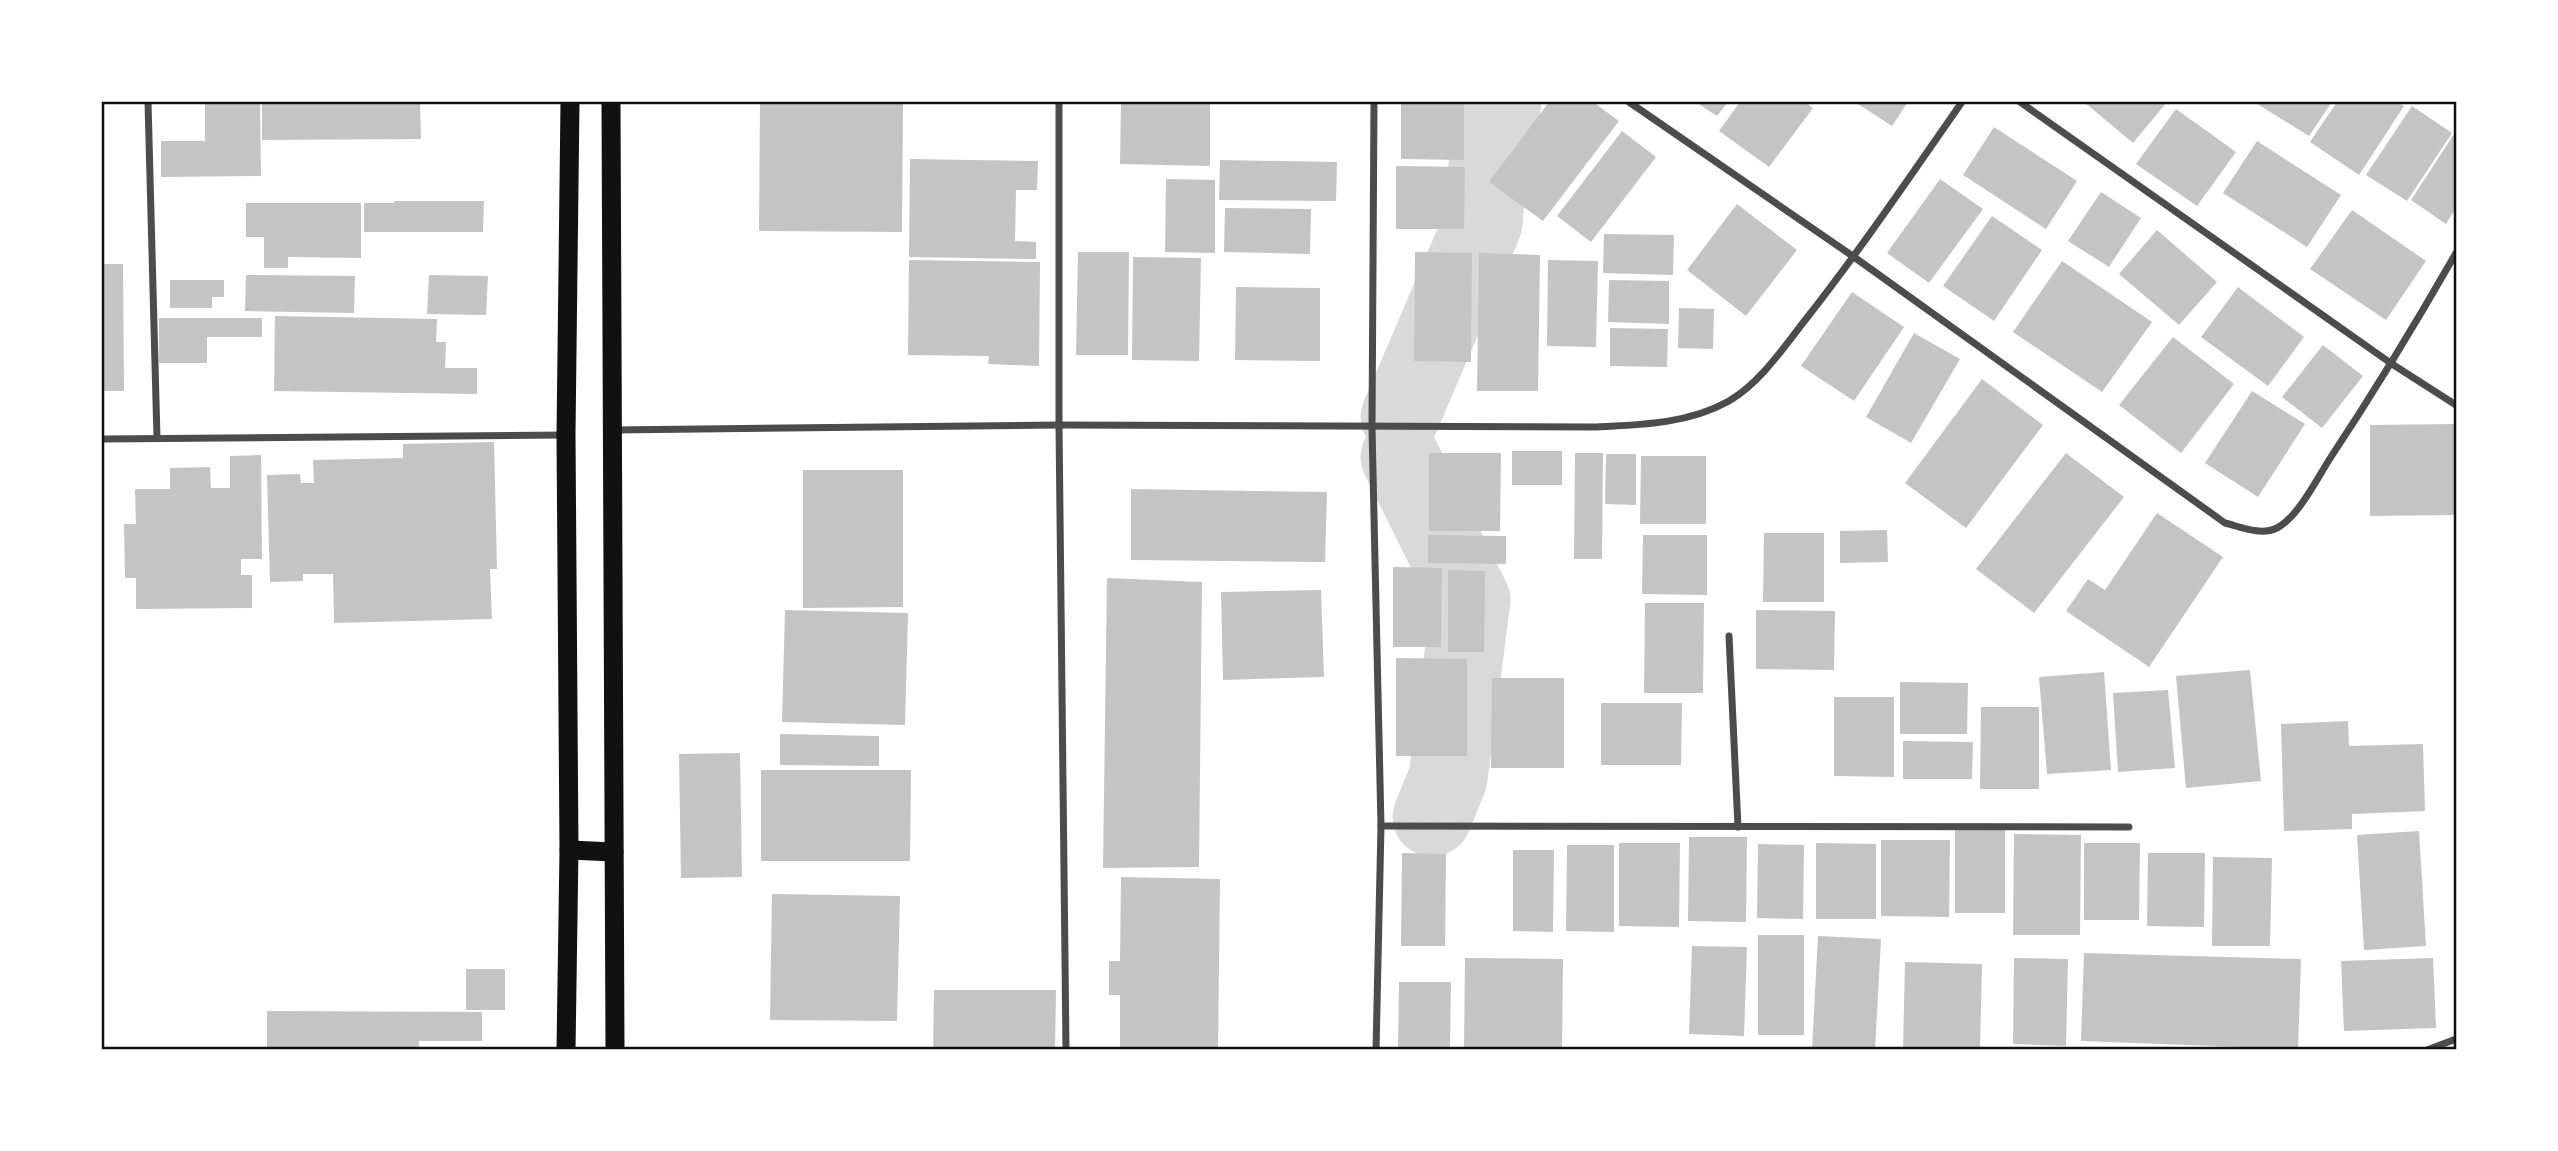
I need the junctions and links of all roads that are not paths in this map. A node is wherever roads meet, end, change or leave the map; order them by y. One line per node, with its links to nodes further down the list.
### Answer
1 (148, 102): 17 (street)
2 (570, 102): 16 (highway)
3 (611, 102): 15 (highway)
4 (1059, 102): 13 (street)
5 (1374, 102): 14 (street)
6 (1629, 102): 10 (street)
7 (1962, 102): 10 (street)
8 (2020, 102): 11 (street)
9 (2456, 253): 11 (street)
10 (1854, 257): 11 (street); 14 (street)
11 (2392, 364): 12 (street)
12 (2456, 405)
13 (1059, 425): 14 (street); 15 (street); 28 (street)
14 (1373, 428): 20 (street)
15 (611, 430): 24 (highway)
16 (566, 435): 17 (street); 23 (highway)
17 (157, 438): 18 (street)
18 (102, 439)
19 (1729, 636): 21 (street)
20 (1381, 826): 21 (street); 29 (street)
21 (1738, 827): 22 (street)
22 (2129, 827)
23 (569, 850): 24 (highway); 26 (highway)
24 (614, 852): 27 (highway)
25 (2456, 1039): 30 (street)
26 (566, 1049)
27 (615, 1049)
28 (1066, 1049)
29 (1376, 1049)
30 (2427, 1049)

